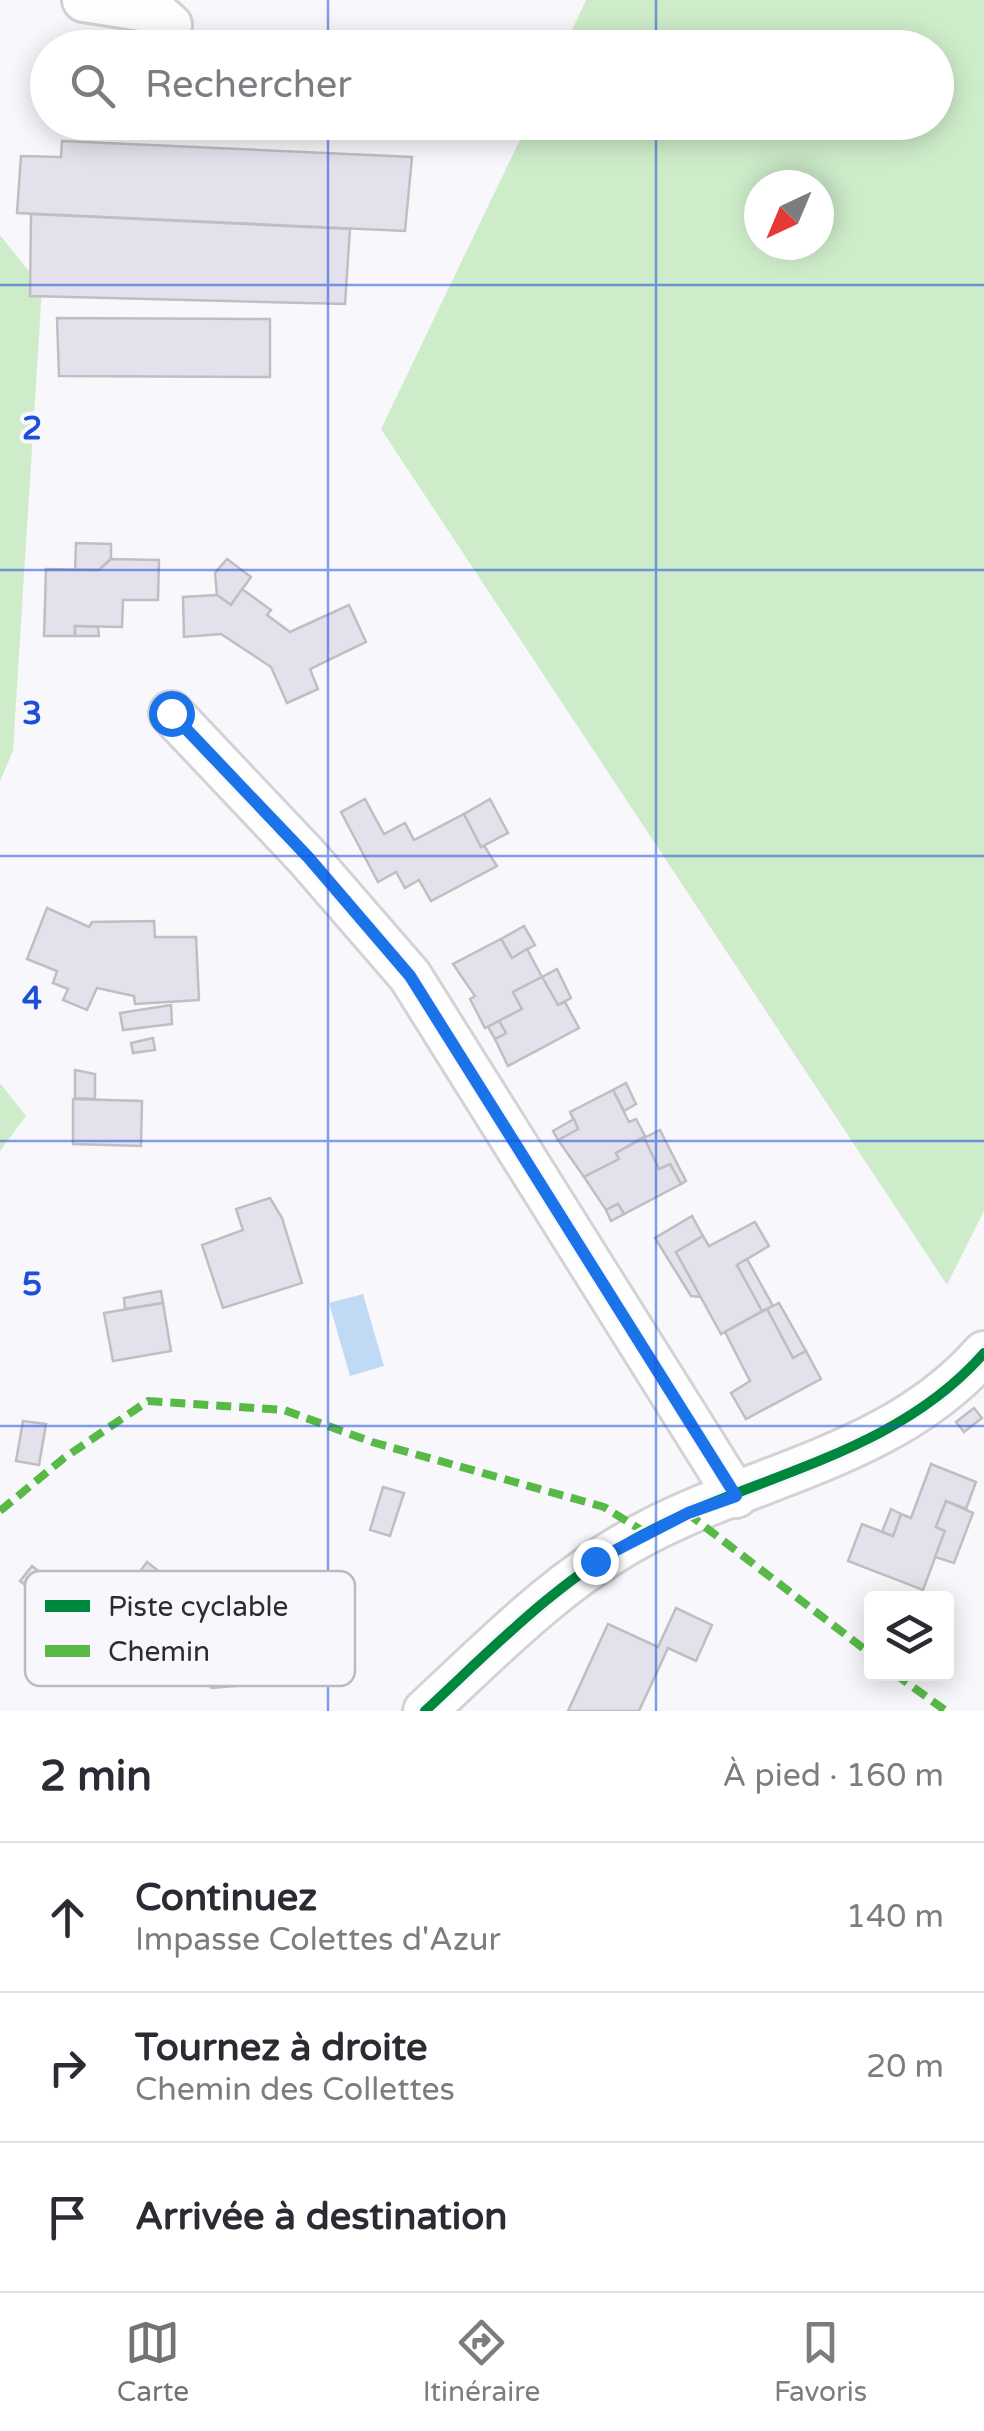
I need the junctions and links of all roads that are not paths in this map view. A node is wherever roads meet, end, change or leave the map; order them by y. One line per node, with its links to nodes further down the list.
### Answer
1 (84, 0): 2 (street)
2 (169, 30)
3 (171, 713): 5 (street)
4 (983, 1357): 5 (street)
5 (736, 1496): 6 (street)
6 (425, 1711)

